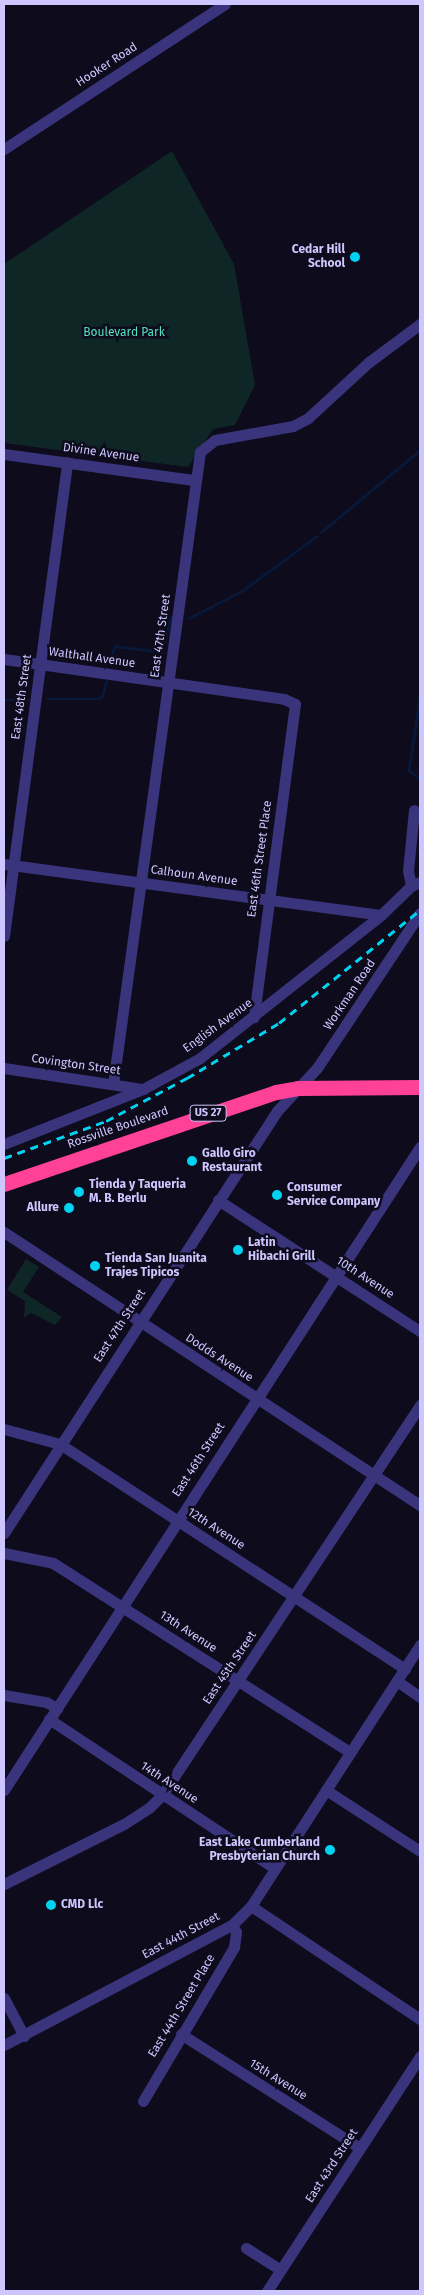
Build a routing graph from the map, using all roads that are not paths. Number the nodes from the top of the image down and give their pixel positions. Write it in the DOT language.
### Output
graph roads {
  1 [pos="225,4"];
  2 [pos="4,148"];
  3 [pos="420,324"];
  4 [pos="4,454"];
  5 [pos="67,462"];
  6 [pos="195,480"];
  7 [pos="4,659"];
  8 [pos="40,664"];
  9 [pos="169,682"];
  10 [pos="295,704"];
  11 [pos="414,810"];
  12 [pos="9,865"];
  13 [pos="142,883"];
  14 [pos="416,884"];
  15 [pos="268,900"];
  16 [pos="420,913"];
  17 [pos="381,915"];
  18 [pos="4,936"];
  19 [pos="254,1017"];
  20 [pos="4,1068"];
  21 [pos="113,1084"];
  22 [pos="420,1087"];
  23 [pos="298,1088"];
  24 [pos="143,1089"];
  25 [pos="4,1144"];
  26 [pos="420,1146"];
  27 [pos="4,1184"];
  28 [pos="218,1200"];
  29 [pos="4,1232"];
  30 [pos="336,1276"];
  31 [pos="139,1322"];
  32 [pos="420,1331"];
  33 [pos="256,1398"];
  34 [pos="420,1405"];
  35 [pos="4,1429"];
  36 [pos="60,1444"];
  37 [pos="375,1474"];
  38 [pos="420,1505"];
  39 [pos="177,1520"];
  40 [pos="4,1533"];
  41 [pos="4,1553"];
  42 [pos="294,1596"];
  43 [pos="122,1605"];
  44 [pos="420,1645"];
  45 [pos="405,1669"];
  46 [pos="238,1682"];
  47 [pos="396,1682"];
  48 [pos="4,1695"];
  49 [pos="420,1697"];
  50 [pos="57,1708"];
  51 [pos="49,1719"];
  52 [pos="350,1752"];
  53 [pos="4,1790"];
  54 [pos="326,1790"];
  55 [pos="162,1795"];
  56 [pos="420,1851"];
  57 [pos="274,1868"];
  58 [pos="4,1884"];
  59 [pos="251,1906"];
  60 [pos="232,1925"];
  61 [pos="4,1998"];
  62 [pos="420,2018"];
  63 [pos="181,2034"];
  64 [pos="24,2036"];
  65 [pos="4,2045"];
  66 [pos="420,2056"];
  67 [pos="143,2100"];
  68 [pos="360,2148"];
  69 [pos="246,2248"];
  70 [pos="281,2270"];
  71 [pos="267,2291"];
  1 -- 2 [label="street, Hooker Road"];
  3 -- 6 [label="street, East 47th Street"];
  4 -- 5 [label="street, Divine Avenue"];
  5 -- 6 [label="street, Divine Avenue"];
  5 -- 8 [label="street, East 48th Street"];
  6 -- 9 [label="street, East 47th Street"];
  7 -- 8 [label="street, Walthall Avenue"];
  8 -- 9 [label="street, Walthall Avenue"];
  8 -- 12 [label="street, East 48th Street"];
  9 -- 10 [label="street, Walthall Avenue"];
  9 -- 13 [label="street, East 47th Street"];
  10 -- 15 [label="street, East 46th Street Place"];
  11 -- 14 [label="street"];
  12 -- 13 [label="street, Calhoun Avenue"];
  12 -- 18 [label="street, East 48th Street"];
  13 -- 15 [label="street, Calhoun Avenue"];
  13 -- 21 [label="street, East 47th Street"];
  14 -- 17 [label="street, English Avenue"];
  15 -- 17 [label="street, Calhoun Avenue"];
  15 -- 19 [label="street, East 46th Street Place"];
  16 -- 23 [label="street, Workman Road"];
  17 -- 19 [label="street, English Avenue"];
  19 -- 24 [label="street, English Avenue"];
  20 -- 21 [label="street, Covington Street"];
  21 -- 24 [label="street, Covington Street"];
  22 -- 23 [label="highway, Rossville Boulevard / US 27"];
  23 -- 27 [label="highway, Rossville Boulevard / US 27"];
  23 -- 28 [label="street, East 47th Street"];
  24 -- 25 [label="street, English Avenue"];
  26 -- 30 [label="street, East 46th Street"];
  28 -- 30 [label="street, 10th Avenue"];
  28 -- 31 [label="street, East 47th Street"];
  29 -- 31 [label="street, Dodds Avenue"];
  30 -- 32 [label="street, 10th Avenue"];
  30 -- 33 [label="street, East 46th Street"];
  31 -- 33 [label="street, Dodds Avenue"];
  31 -- 36 [label="street, East 47th Street"];
  33 -- 37 [label="street, Dodds Avenue"];
  33 -- 39 [label="street, East 46th Street"];
  34 -- 37 [label="street, East 45th Street"];
  35 -- 36 [label="street, 12th Avenue"];
  36 -- 39 [label="street, 12th Avenue"];
  36 -- 40 [label="street, East 47th Street"];
  37 -- 38 [label="street, Dodds Avenue"];
  37 -- 42 [label="street, East 45th Street"];
  39 -- 42 [label="street, 12th Avenue"];
  39 -- 43 [label="street, East 46th Street"];
  41 -- 43 [label="street, 13th Avenue"];
  42 -- 45 [label="street, 12th Avenue"];
  42 -- 46 [label="street, East 45th Street"];
  43 -- 46 [label="street, 13th Avenue"];
  43 -- 50 [label="street, East 46th Street"];
  44 -- 45 [label="street, East 44th Street"];
  45 -- 47 [label="street, East 44th Street"];
  46 -- 52 [label="street, 13th Avenue"];
  46 -- 55 [label="street, East 45th Street"];
  47 -- 49 [label="street"];
  47 -- 52 [label="street, East 44th Street"];
  48 -- 50 [label="street"];
  50 -- 51 [label="street, East 46th Street"];
  51 -- 53 [label="street, East 46th Street"];
  51 -- 55 [label="street, 14th Avenue"];
  52 -- 54 [label="street, East 44th Street"];
  54 -- 56 [label="street"];
  54 -- 57 [label="street, East 44th Street"];
  55 -- 57 [label="street, 14th Avenue"];
  55 -- 58 [label="street, East 45th Street"];
  57 -- 59 [label="street, East 44th Street"];
  59 -- 60 [label="street, East 44th Street"];
  59 -- 62 [label="street"];
  60 -- 63 [label="street, East 44th Street Place"];
  60 -- 64 [label="street, East 44th Street"];
  61 -- 64 [label="street"];
  63 -- 67 [label="street, East 44th Street Place"];
  63 -- 68 [label="street, 15th Avenue"];
  64 -- 65 [label="street, East 44th Street"];
  66 -- 68 [label="street, East 43rd Street"];
  68 -- 70 [label="street, East 43rd Street"];
  69 -- 70 [label="street"];
  70 -- 71 [label="street, East 43rd Street"];
}
